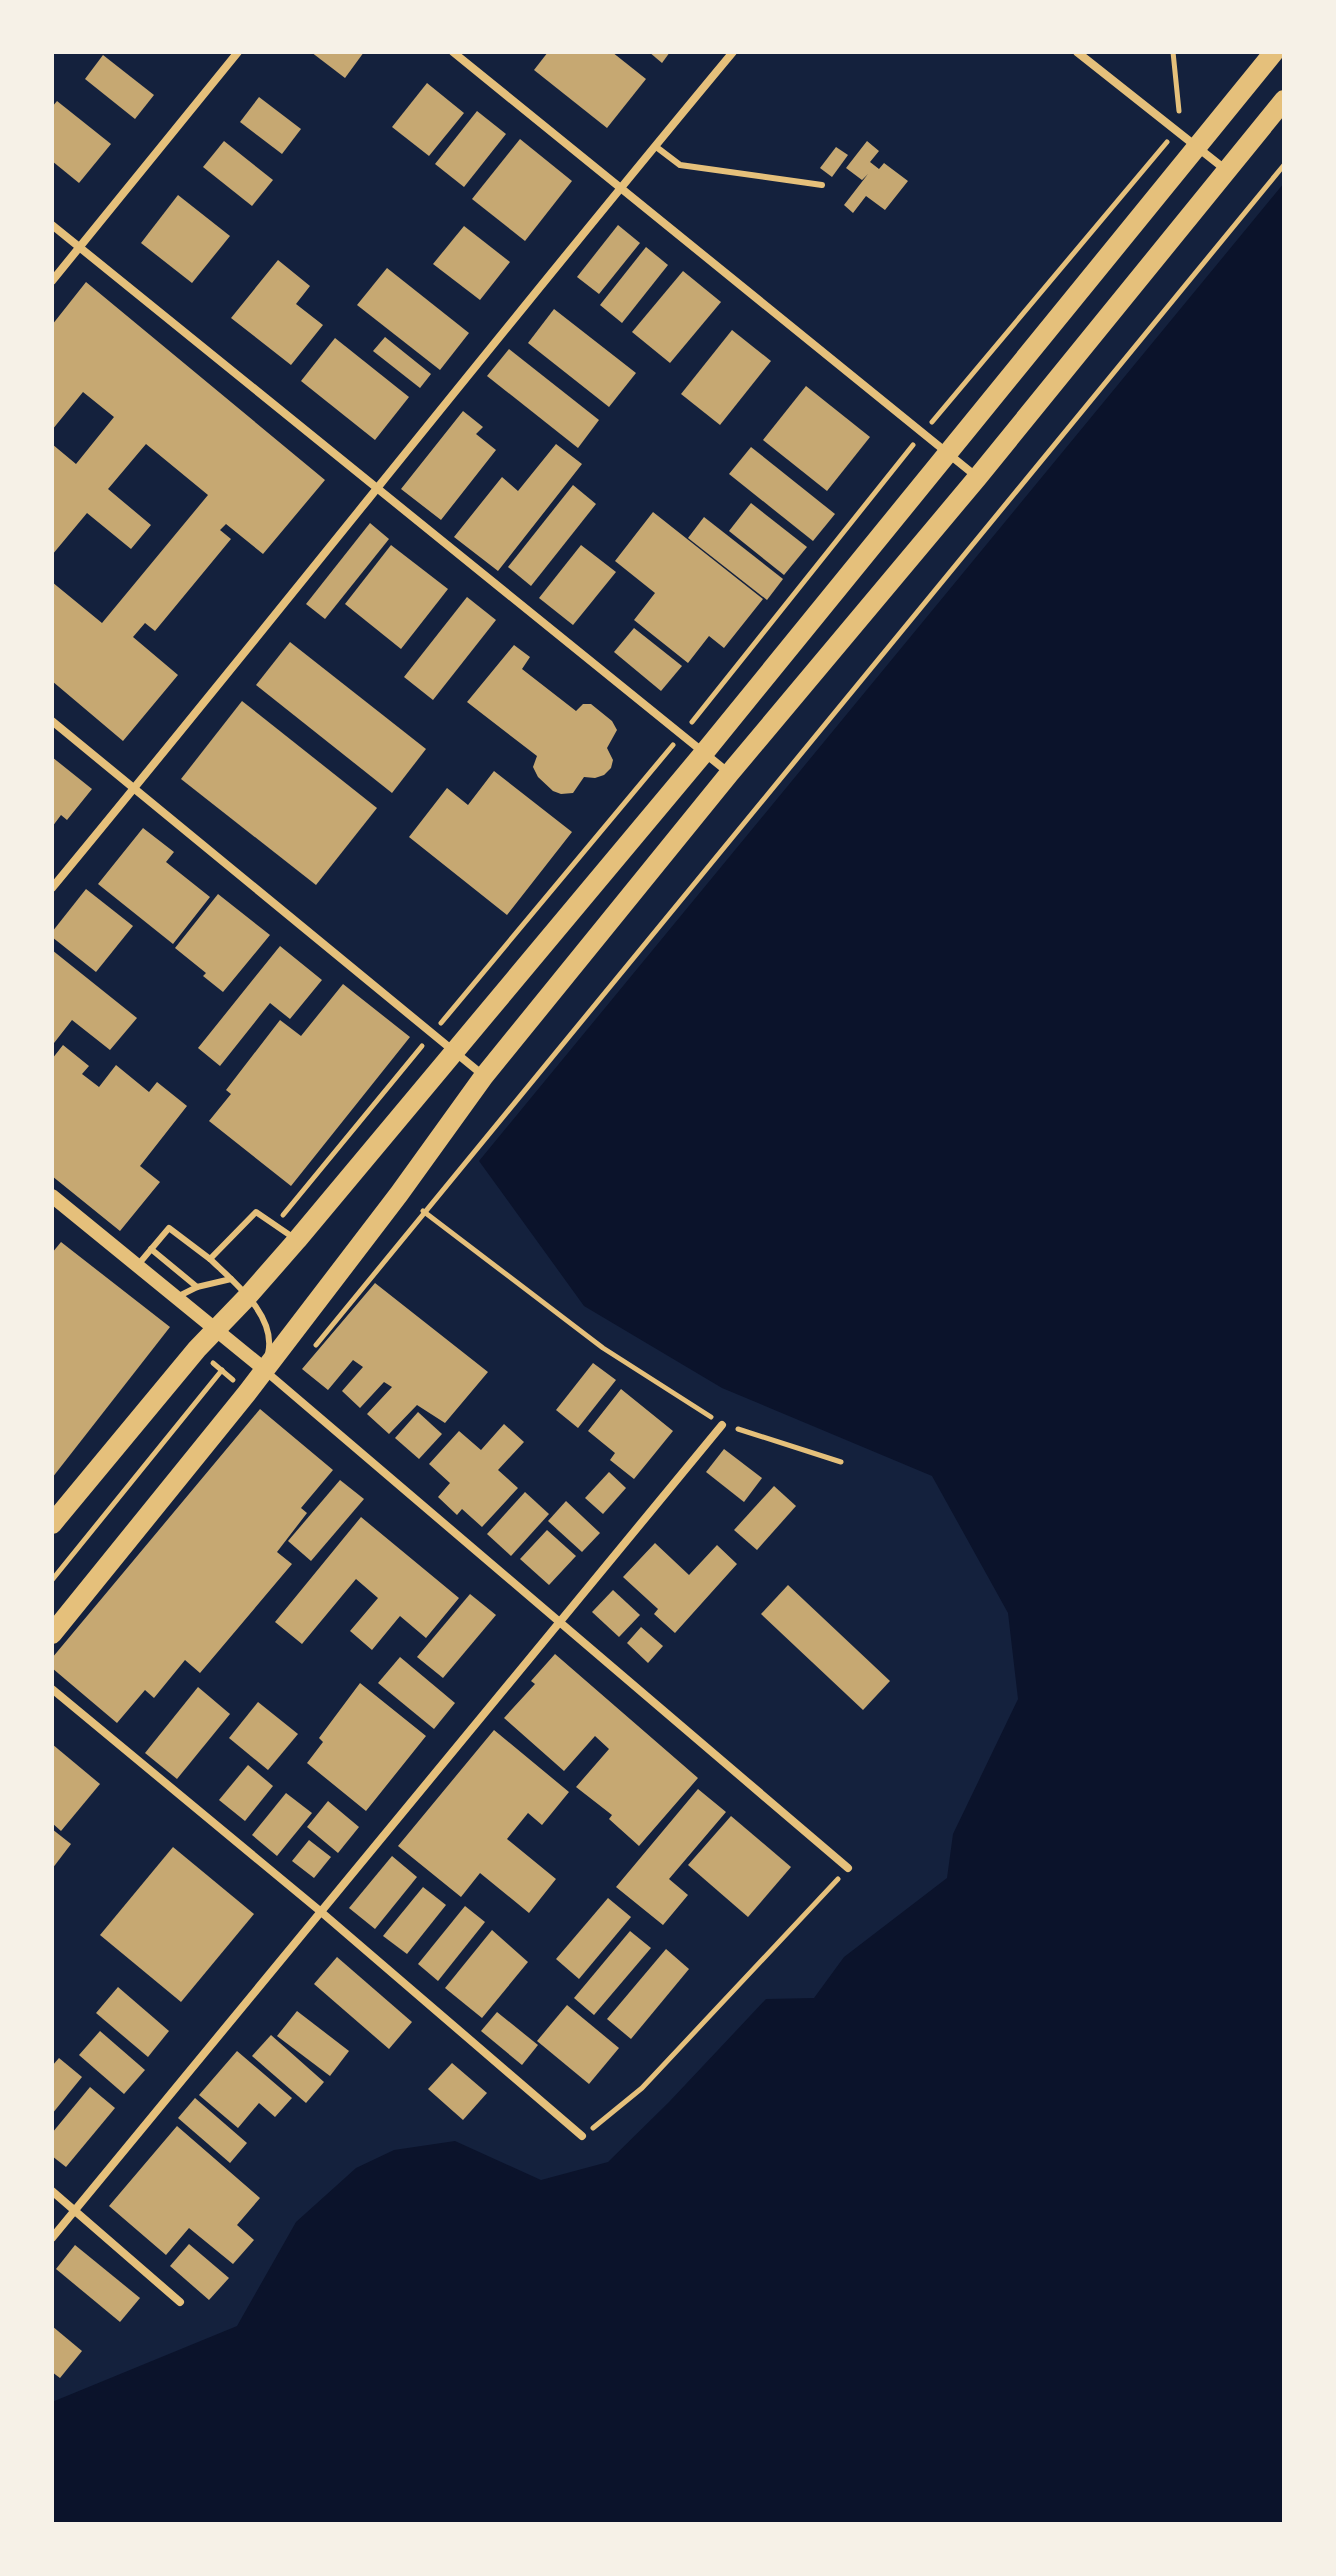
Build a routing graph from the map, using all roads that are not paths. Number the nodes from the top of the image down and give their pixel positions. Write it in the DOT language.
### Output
graph roads {
  1 [pos="238,52"];
  2 [pos="453,52"];
  3 [pos="733,52"];
  4 [pos="1077,52"];
  5 [pos="1274,52"];
  6 [pos="1284,100"];
  7 [pos="655,146"];
  8 [pos="1196,146"];
  9 [pos="1226,170"];
  10 [pos="822,185"];
  11 [pos="620,188"];
  12 [pos="52,225"];
  13 [pos="80,247"];
  14 [pos="52,281"];
  15 [pos="947,453"];
  16 [pos="977,478"];
  17 [pos="378,490"];
  18 [pos="52,721"];
  19 [pos="703,754"];
  20 [pos="729,774"];
  21 [pos="134,788"];
  22 [pos="52,888"];
  23 [pos="453,1051"];
  24 [pos="484,1076"];
  25 [pos="52,1196"];
  26 [pos="297,1240"];
  27 [pos="151,1249"];
  28 [pos="210,1259"];
  29 [pos="136,1266"];
  30 [pos="231,1279"];
  31 [pos="197,1287"];
  32 [pos="248,1296"];
  33 [pos="175,1298"];
  34 [pos="215,1330"];
  35 [pos="264,1369"];
  36 [pos="722,1425"];
  37 [pos="52,1524"];
  38 [pos="561,1623"];
  39 [pos="52,1634"];
  40 [pos="52,1689"];
  41 [pos="848,1868"];
  42 [pos="320,1911"];
  43 [pos="582,2136"];
  44 [pos="52,2191"];
  45 [pos="75,2210"];
  46 [pos="52,2238"];
  47 [pos="180,2302"];
  1 -- 13 [label="street"];
  2 -- 11 [label="street"];
  3 -- 7 [label="street"];
  4 -- 8 [label="street"];
  5 -- 8 [label="main road"];
  6 -- 9 [label="main road"];
  7 -- 10 [label="lane"];
  7 -- 11 [label="street"];
  8 -- 9 [label="street"];
  8 -- 15 [label="main road"];
  9 -- 16 [label="main road"];
  11 -- 15 [label="street"];
  11 -- 17 [label="street"];
  12 -- 13 [label="street"];
  13 -- 14 [label="street"];
  13 -- 17 [label="street"];
  15 -- 16 [label="street"];
  15 -- 19 [label="main road"];
  16 -- 20 [label="main road"];
  17 -- 19 [label="street"];
  17 -- 21 [label="street"];
  18 -- 21 [label="street"];
  19 -- 20 [label="street"];
  19 -- 23 [label="main road"];
  20 -- 24 [label="main road"];
  21 -- 22 [label="street"];
  21 -- 23 [label="street"];
  23 -- 24 [label="street"];
  23 -- 26 [label="main road"];
  24 -- 35 [label="main road"];
  25 -- 29 [label="street"];
  26 -- 28 [label="lane"];
  26 -- 32 [label="main road"];
  27 -- 28 [label="lane"];
  27 -- 29 [label="lane"];
  27 -- 31 [label="lane"];
  28 -- 30 [label="lane"];
  29 -- 33 [label="street"];
  30 -- 31 [label="lane"];
  30 -- 32 [label="lane"];
  31 -- 33 [label="lane"];
  32 -- 34 [label="main road"];
  32 -- 35 [label="lane"];
  33 -- 34 [label="street"];
  34 -- 35 [label="street"];
  34 -- 37 [label="main road"];
  35 -- 38 [label="street"];
  35 -- 39 [label="main road"];
  36 -- 38 [label="street"];
  38 -- 41 [label="street"];
  38 -- 42 [label="street"];
  40 -- 42 [label="street"];
  42 -- 43 [label="street"];
  42 -- 45 [label="street"];
  44 -- 45 [label="street"];
  45 -- 46 [label="street"];
  45 -- 47 [label="street"];
}
